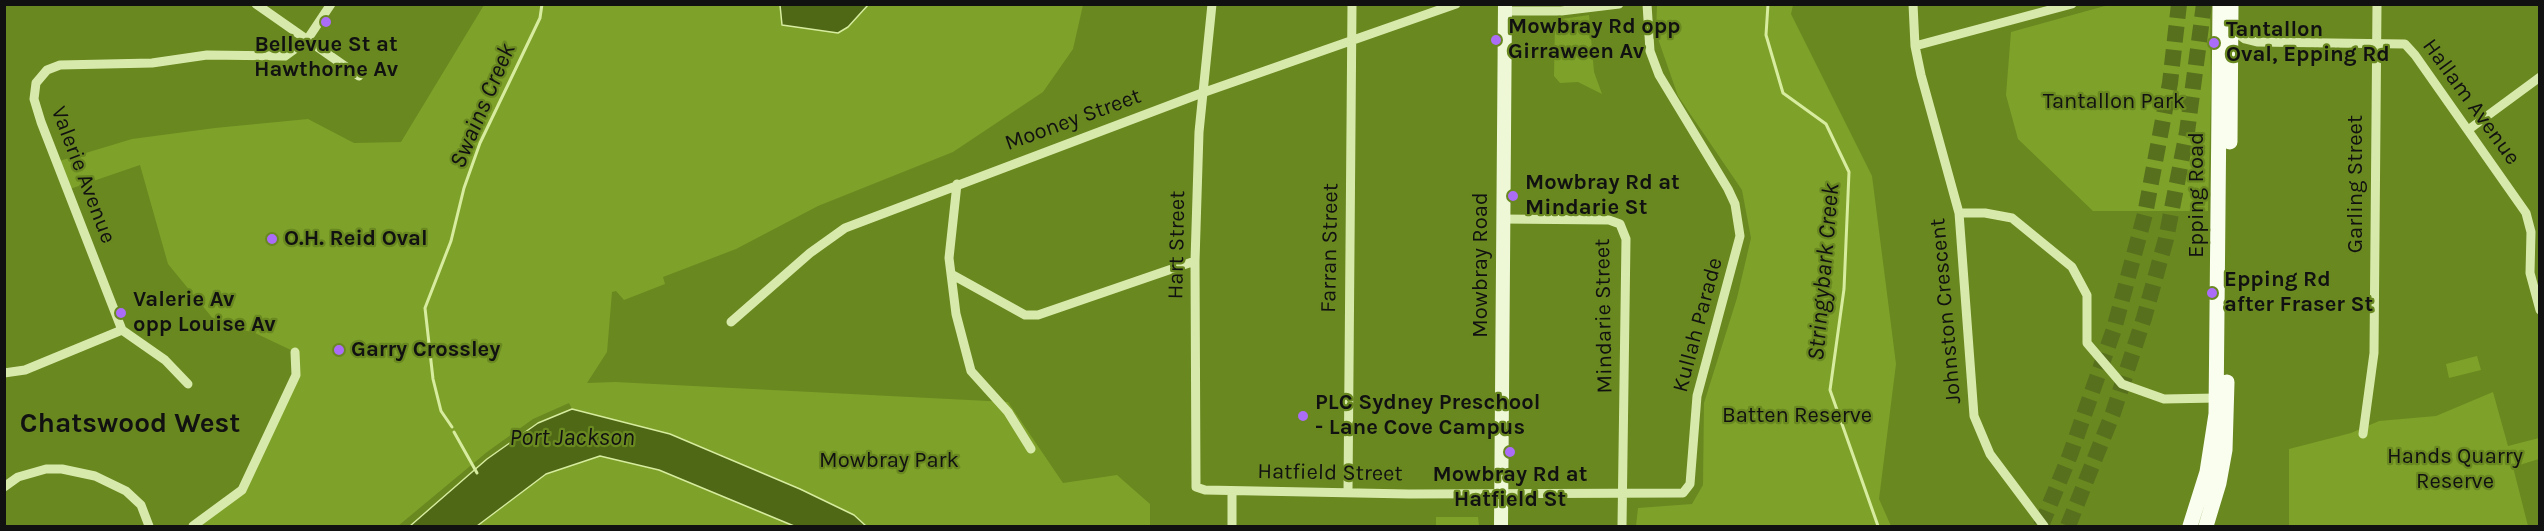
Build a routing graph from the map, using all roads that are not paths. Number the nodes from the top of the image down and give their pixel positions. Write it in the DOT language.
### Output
graph roads {
  1 [pos="256,4"];
  2 [pos="331,4"];
  3 [pos="1212,4"];
  4 [pos="1352,4"];
  5 [pos="1456,4"];
  6 [pos="1619,4"];
  7 [pos="1647,4"];
  8 [pos="1913,4"];
  9 [pos="2072,4"];
  10 [pos="2220,4"];
  11 [pos="2232,4"];
  12 [pos="2377,4"];
  13 [pos="1505,8"];
  14 [pos="2231,30"];
  15 [pos="307,40"];
  16 [pos="1352,40"];
  17 [pos="2377,44"];
  18 [pos="1915,46"];
  19 [pos="359,76"];
  20 [pos="2540,77"];
  21 [pos="1202,93"];
  22 [pos="2468,130"];
  23 [pos="957,184"];
  24 [pos="1959,213"];
  25 [pos="1502,219"];
  26 [pos="1195,261"];
  27 [pos="951,274"];
  28 [pos="2539,304"];
  29 [pos="731,322"];
  30 [pos="122,330"];
  31 [pos="295,352"];
  32 [pos="4,373"];
  33 [pos="188,384"];
  34 [pos="2217,398"];
  35 [pos="2363,434"];
  36 [pos="1031,450"];
  37 [pos="4,487"];
  38 [pos="1196,487"];
  39 [pos="1232,491"];
  40 [pos="1348,492"];
  41 [pos="1501,494"];
  42 [pos="1623,494"];
  43 [pos="149,526"];
  44 [pos="193,526"];
  45 [pos="1232,526"];
  46 [pos="1500,526"];
  47 [pos="1622,526"];
  48 [pos="2044,526"];
  49 [pos="2190,526"];
  50 [pos="2206,526"];
  1 -- 15 [label="street"];
  2 -- 15 [label="street"];
  3 -- 21 [label="street, Hart Street"];
  4 -- 16 [label="street, Farran Street"];
  5 -- 16 [label="street, Mooney Street"];
  6 -- 13 [label="street"];
  7 -- 42 [label="street, Kullah Parade"];
  8 -- 18 [label="street, Johnston Crescent"];
  9 -- 18 [label="street"];
  10 -- 34 [label="main road, Epping Road"];
  11 -- 14 [label="main road, Epping Road"];
  12 -- 17 [label="street, Garling Street"];
  13 -- 25 [label="main road, Mowbray Road"];
  14 -- 17 [label="street"];
  14 -- 50 [label="main road, Epping Road"];
  15 -- 19 [label="street"];
  15 -- 30 [label="street, Valerie Avenue"];
  16 -- 21 [label="street, Mooney Street"];
  16 -- 40 [label="street, Farran Street"];
  17 -- 22 [label="street, Hallam Avenue"];
  17 -- 35 [label="street, Garling Street"];
  18 -- 24 [label="street, Johnston Crescent"];
  20 -- 22 [label="street"];
  21 -- 23 [label="street, Mooney Street"];
  21 -- 26 [label="street, Hart Street"];
  22 -- 28 [label="street, Hallam Avenue"];
  23 -- 27 [label="street"];
  23 -- 29 [label="street, Mooney Street"];
  24 -- 34 [label="street"];
  24 -- 48 [label="street, Johnston Crescent"];
  25 -- 41 [label="main road, Mowbray Road"];
  25 -- 42 [label="street, Mindarie Street"];
  26 -- 27 [label="street"];
  26 -- 38 [label="street, Hart Street"];
  27 -- 36 [label="street"];
  30 -- 32 [label="street"];
  30 -- 33 [label="street"];
  31 -- 44 [label="street"];
  34 -- 49 [label="main road, Epping Road"];
  37 -- 43 [label="street"];
  38 -- 39 [label="street, Hatfield Street"];
  39 -- 40 [label="street, Hatfield Street"];
  39 -- 45 [label="street"];
  40 -- 41 [label="street, Hatfield Street"];
  41 -- 42 [label="street, Kullah Parade"];
  41 -- 46 [label="main road, Mowbray Road"];
  42 -- 47 [label="street, Mindarie Street"];
}
